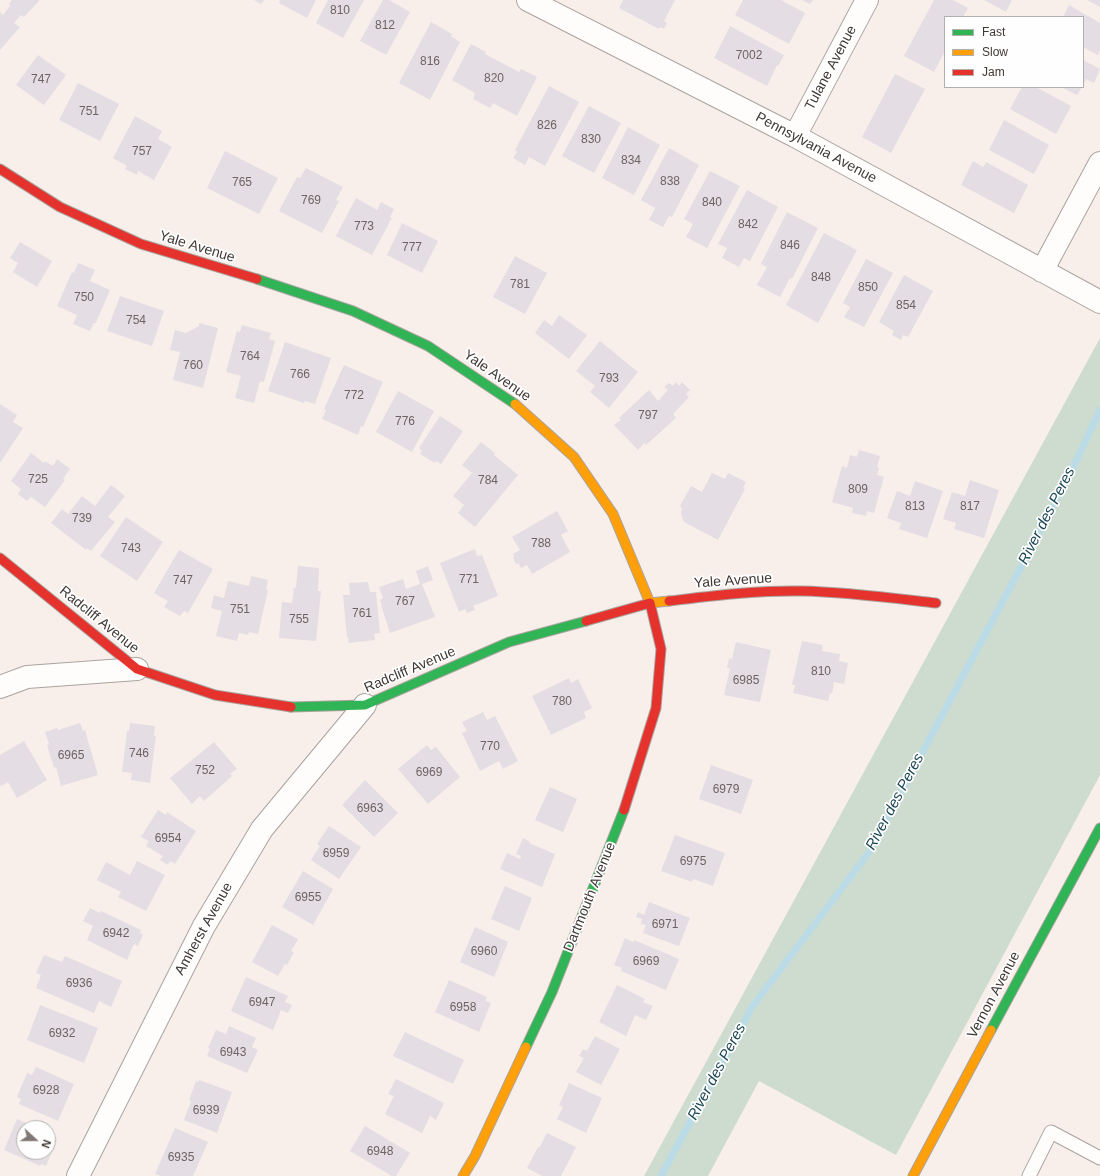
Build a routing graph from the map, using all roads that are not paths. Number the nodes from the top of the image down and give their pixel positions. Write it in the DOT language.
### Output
graph roads {
  1 [pos="528,0"];
  2 [pos="867,0"];
  3 [pos="554,6"];
  4 [pos="795,136"];
  5 [pos="1100,163"];
  6 [pos="0,169"];
  7 [pos="1042,271"];
  8 [pos="1100,302"];
  9 [pos="0,558"];
  10 [pos="650,603"];
  11 [pos="936,603"];
  12 [pos="137,669"];
  13 [pos="0,687"];
  14 [pos="365,705"];
  15 [pos="1100,828"];
  16 [pos="1100,1158"];
  17 [pos="78,1176"];
  18 [pos="463,1176"];
  19 [pos="913,1176"];
  20 [pos="1029,1176"];
  1 -- 3 [label="street, Pennsylvania Avenue"];
  2 -- 4 [label="street, Tulane Avenue"];
  3 -- 4 [label="street, Pennsylvania Avenue"];
  4 -- 7 [label="street, Pennsylvania Avenue"];
  5 -- 7 [label="street"];
  6 -- 10 [label="street, Yale Avenue"];
  7 -- 8 [label="street, Pennsylvania Avenue"];
  9 -- 12 [label="street, Radcliff Avenue"];
  10 -- 11 [label="street, Yale Avenue"];
  10 -- 14 [label="street, Radcliff Avenue"];
  10 -- 18 [label="street, Dartmouth Avenue"];
  12 -- 13 [label="street"];
  12 -- 14 [label="street, Radcliff Avenue"];
  14 -- 17 [label="street, Amherst Avenue"];
  15 -- 19 [label="street, Vernon Avenue"];
  16 -- 20 [label="lane"];
}
